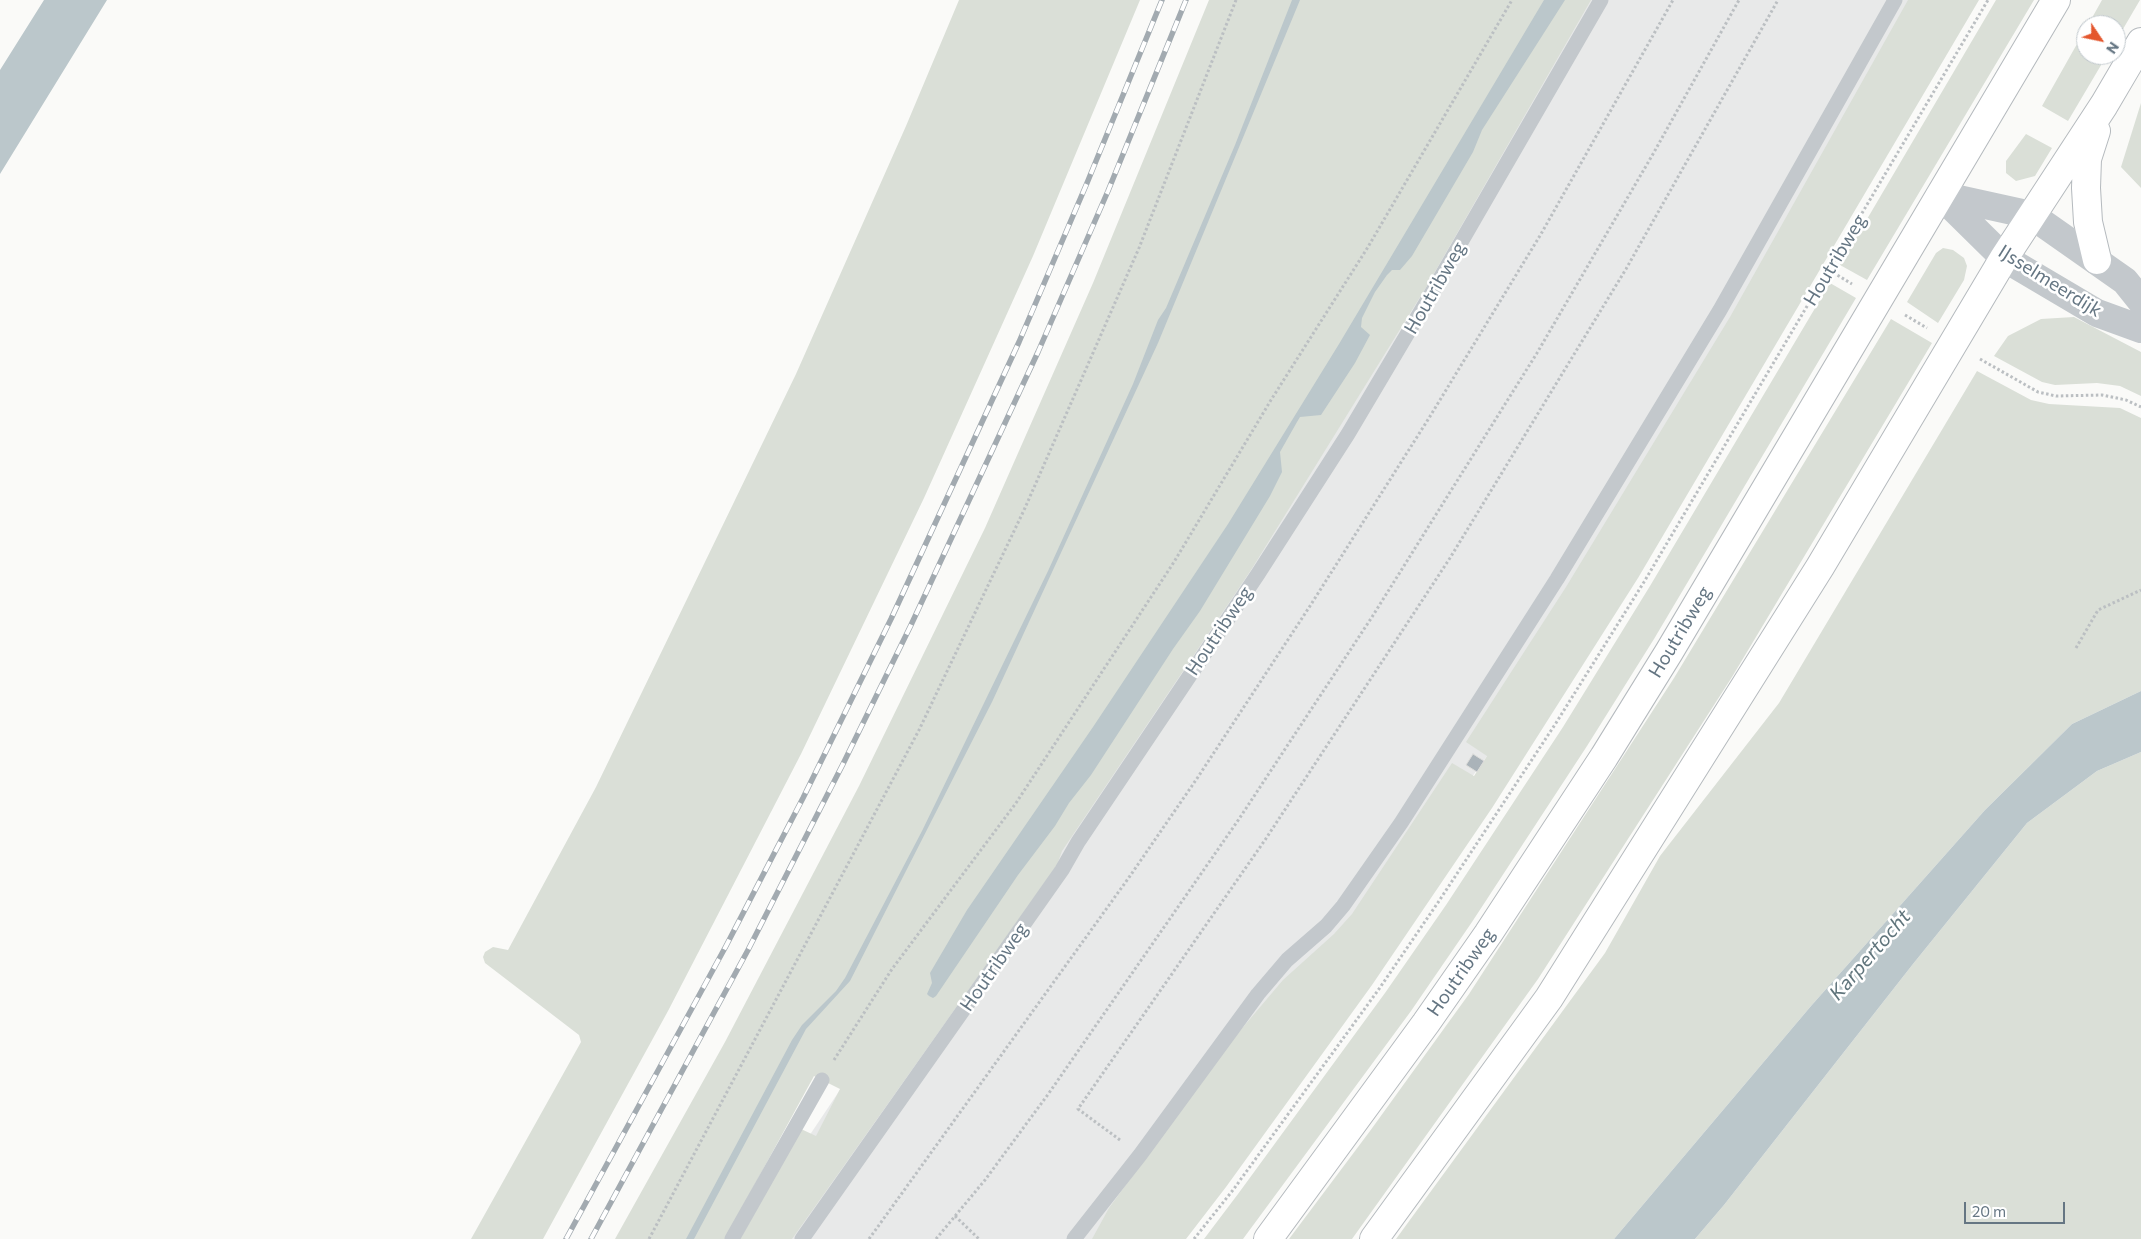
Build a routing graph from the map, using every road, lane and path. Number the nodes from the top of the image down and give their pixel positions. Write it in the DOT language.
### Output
graph roads {
  1 [pos="1236,0"];
  2 [pos="1512,0"];
  3 [pos="1601,0"];
  4 [pos="1673,0"];
  5 [pos="1739,0"];
  6 [pos="1778,0"];
  7 [pos="1895,0"];
  8 [pos="1988,0"];
  9 [pos="2056,0"];
  10 [pos="2141,42"];
  11 [pos="2104,106"];
  12 [pos="1940,196"];
  13 [pos="2031,215"];
  14 [pos="2004,258"];
  15 [pos="2097,260"];
  16 [pos="2141,302"];
  17 [pos="2141,329"];
  18 [pos="2141,590"];
  19 [pos="2076,648"];
  20 [pos="822,1080"];
  21 [pos="1140,1155"];
  22 [pos="954,1216"];
  23 [pos="649,1239"];
  24 [pos="732,1239"];
  25 [pos="802,1239"];
  26 [pos="868,1239"];
  27 [pos="936,1239"];
  28 [pos="978,1239"];
  29 [pos="1074,1239"];
  30 [pos="1194,1239"];
  31 [pos="1268,1239"];
  32 [pos="1374,1239"];
  1 -- 23 [label="path"];
  2 -- 20 [label="path"];
  3 -- 25 [label="lane, Houtribweg"];
  4 -- 26 [label="path"];
  5 -- 22 [label="path"];
  6 -- 21 [label="path"];
  7 -- 21 [label="lane"];
  8 -- 30 [label="path, Houtribweg"];
  9 -- 12 [label="main road, Houtribweg"];
  10 -- 11 [label="main road"];
  11 -- 13 [label="main road"];
  11 -- 15 [label="main road"];
  12 -- 13 [label="street, IJsselmeerdijk"];
  12 -- 14 [label="street, IJsselmeerdijk"];
  12 -- 31 [label="main road, Houtribweg"];
  13 -- 14 [label="main road"];
  13 -- 15 [label="street, IJsselmeerdijk"];
  14 -- 17 [label="street, IJsselmeerdijk"];
  14 -- 32 [label="main road"];
  15 -- 16 [label="street, IJsselmeerdijk"];
  18 -- 19 [label="path"];
  20 -- 24 [label="lane"];
  21 -- 29 [label="lane"];
  22 -- 27 [label="path"];
  22 -- 28 [label="path"];
}
